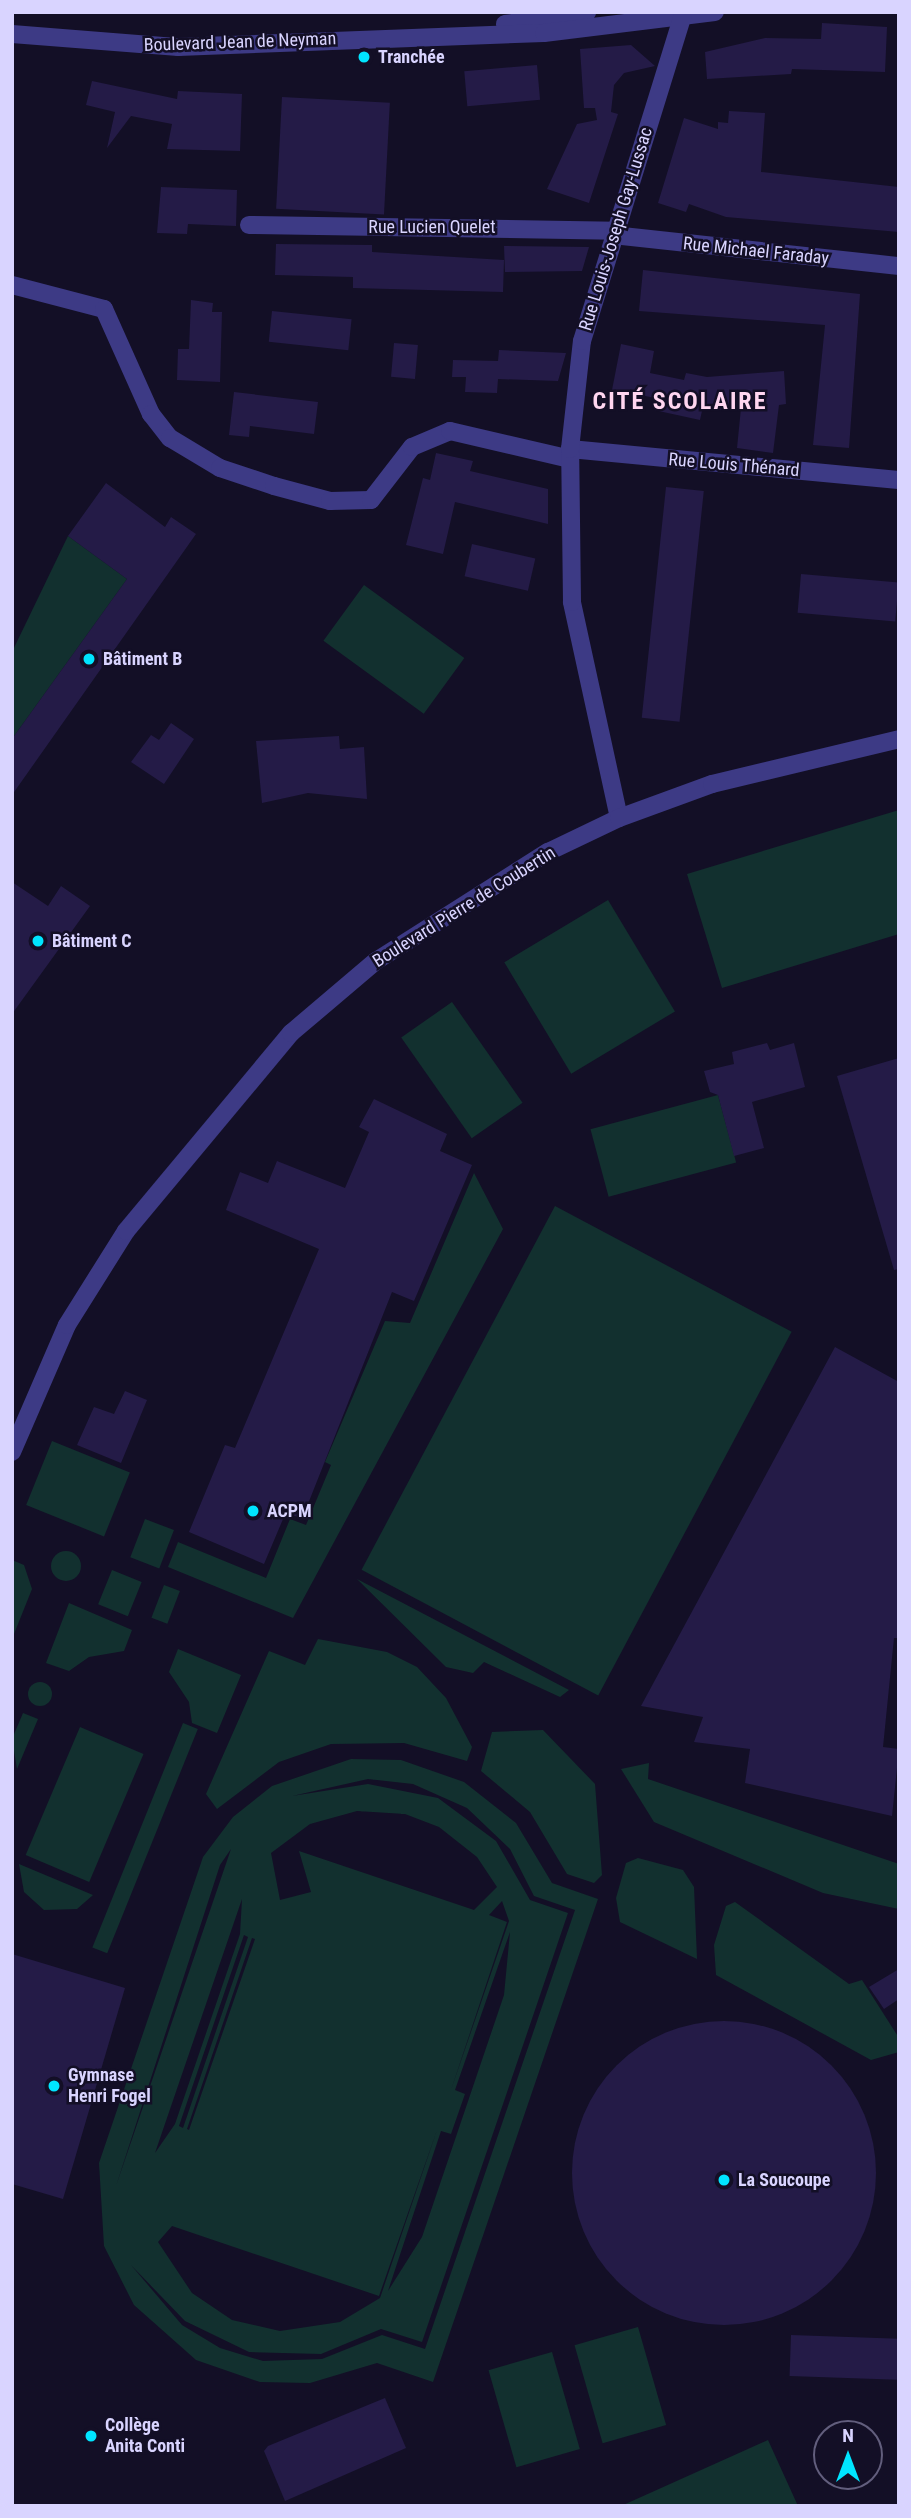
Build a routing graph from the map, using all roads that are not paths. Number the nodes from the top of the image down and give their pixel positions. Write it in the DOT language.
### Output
graph roads {
  1 [pos="587,12"];
  2 [pos="715,12"];
  3 [pos="682,17"];
  4 [pos="467,32"];
  5 [pos="12,34"];
  6 [pos="249,225"];
  7 [pos="614,233"];
  8 [pos="899,266"];
  9 [pos="12,285"];
  10 [pos="570,454"];
  11 [pos="899,480"];
  12 [pos="899,739"];
  13 [pos="619,818"];
  14 [pos="12,1452"];
  1 -- 4 [label="street, Boulevard Jean de Neyman"];
  2 -- 3 [label="street, Boulevard Jean de Neyman"];
  3 -- 4 [label="street, Boulevard Jean de Neyman"];
  3 -- 7 [label="street, Rue Louis-Joseph Gay-Lussac"];
  4 -- 5 [label="street, Boulevard Jean de Neyman"];
  6 -- 7 [label="street, Rue Lucien Quelet"];
  7 -- 8 [label="street, Rue Michael Faraday"];
  7 -- 10 [label="street, Rue Louis-Joseph Gay-Lussac"];
  9 -- 10 [label="street, Rue Louis Thénard"];
  10 -- 11 [label="street, Rue Louis Thénard"];
  10 -- 13 [label="street, Rue Louis-Joseph Gay-Lussac"];
  12 -- 13 [label="street, Boulevard Pierre de Coubertin"];
  13 -- 14 [label="street, Boulevard Pierre de Coubertin"];
}
